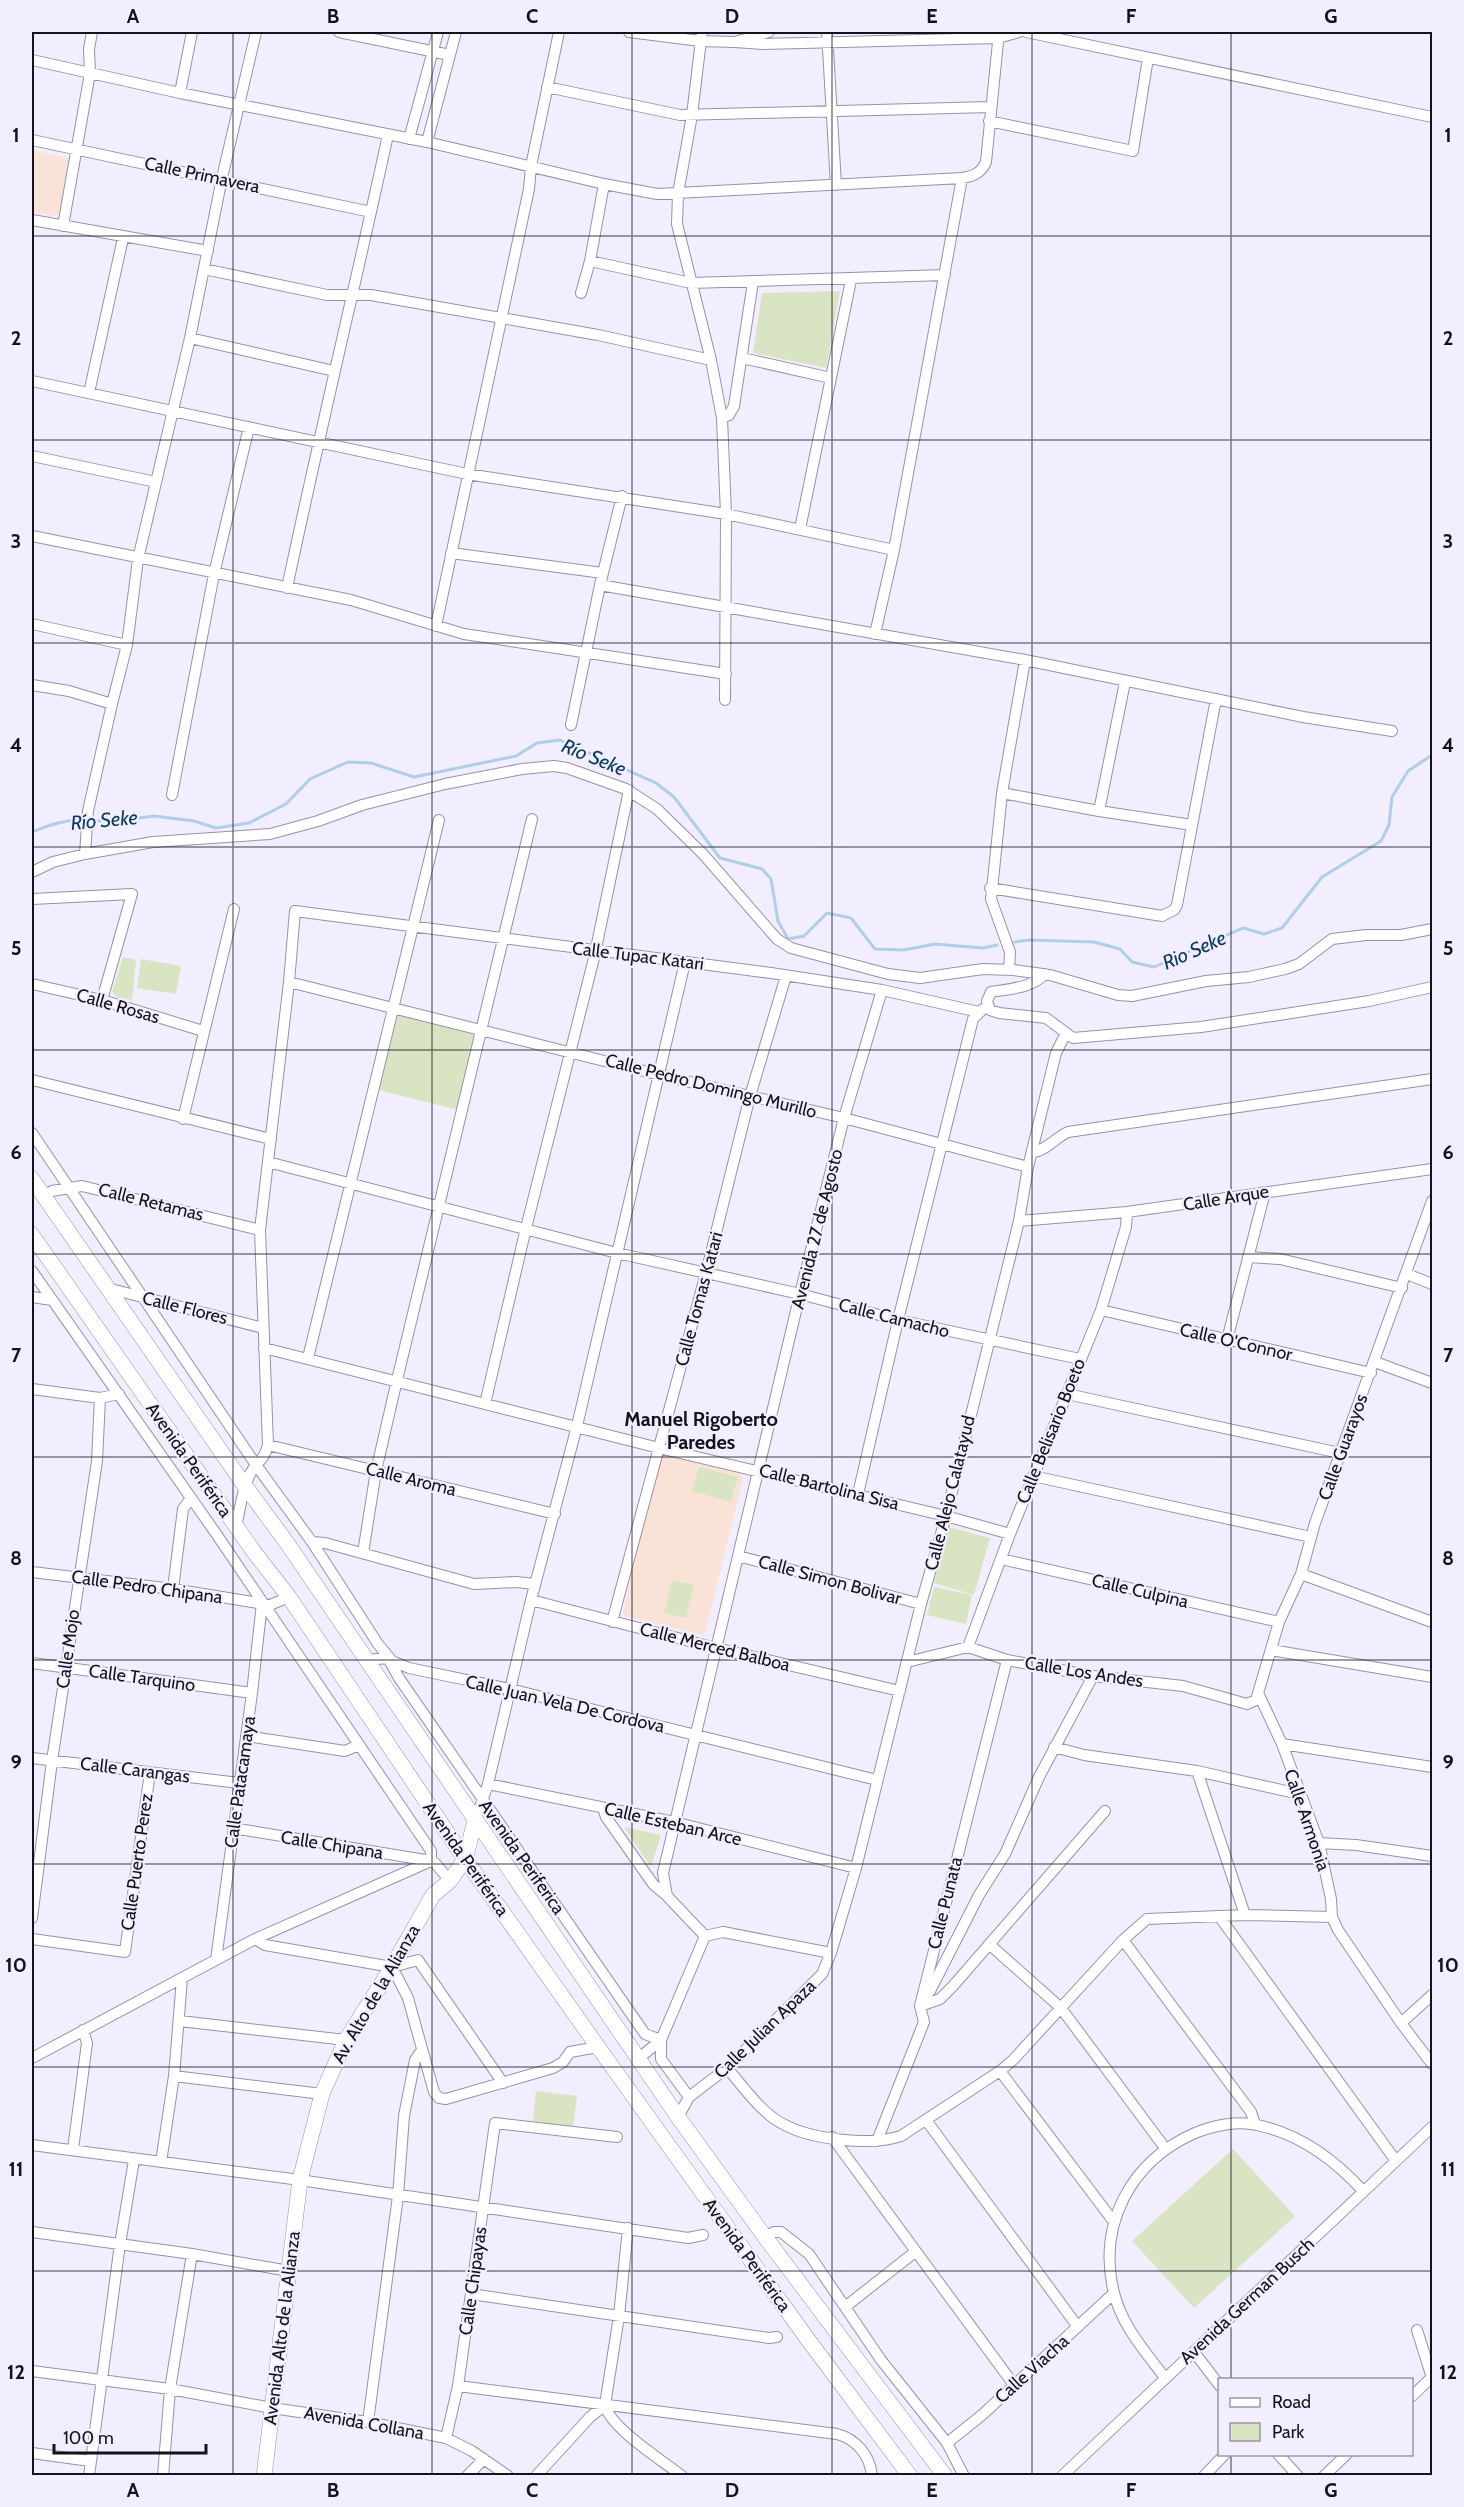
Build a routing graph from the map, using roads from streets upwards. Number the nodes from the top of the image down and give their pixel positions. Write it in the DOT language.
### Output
graph roads {
  1 [pos="92,32"];
  2 [pos="192,32"];
  3 [pos="256,32"];
  4 [pos="339,32"];
  5 [pos="438,32"];
  6 [pos="456,32"];
  7 [pos="559,32"];
  8 [pos="629,32"];
  9 [pos="769,32"];
  10 [pos="1019,32"];
  11 [pos="1026,32"];
  12 [pos="353,33"];
  13 [pos="999,35"];
  14 [pos="701,36"];
  15 [pos="828,37"];
  16 [pos="735,42"];
  17 [pos="434,52"];
  18 [pos="450,55"];
  19 [pos="1148,58"];
  20 [pos="32,60"];
  21 [pos="90,73"];
  22 [pos="547,87"];
  23 [pos="180,93"];
  24 [pos="238,105"];
  25 [pos="990,107"];
  26 [pos="831,112"];
  27 [pos="692,115"];
  28 [pos="1432,117"];
  29 [pos="989,121"];
  30 [pos="388,135"];
  31 [pos="409,139"];
  32 [pos="32,140"];
  33 [pos="427,142"];
  34 [pos="77,148"];
  35 [pos="531,166"];
  36 [pos="222,178"];
  37 [pos="962,178"];
  38 [pos="604,184"];
  39 [pos="836,185"];
  40 [pos="678,194"];
  41 [pos="371,212"];
  42 [pos="32,220"];
  43 [pos="63,226"];
  44 [pos="123,238"];
  45 [pos="208,251"];
  46 [pos="590,261"];
  47 [pos="204,269"];
  48 [pos="945,275"];
  49 [pos="851,280"];
  50 [pos="753,282"];
  51 [pos="691,283"];
  52 [pos="581,294"];
  53 [pos="353,295"];
  54 [pos="500,318"];
  55 [pos="190,338"];
  56 [pos="742,358"];
  57 [pos="711,360"];
  58 [pos="334,371"];
  59 [pos="831,378"];
  60 [pos="32,381"];
  61 [pos="89,393"];
  62 [pos="173,411"];
  63 [pos="722,418"];
  64 [pos="249,427"];
  65 [pos="317,442"];
  66 [pos="32,456"];
  67 [pos="467,474"];
  68 [pos="156,482"];
  69 [pos="622,496"];
  70 [pos="726,514"];
  71 [pos="800,529"];
  72 [pos="32,536"];
  73 [pos="894,550"];
  74 [pos="451,553"];
  75 [pos="138,559"];
  76 [pos="603,573"];
  77 [pos="214,574"];
  78 [pos="600,585"];
  79 [pos="287,588"];
  80 [pos="726,607"];
  81 [pos="32,624"];
  82 [pos="436,626"];
  83 [pos="874,634"];
  84 [pos="127,645"];
  85 [pos="586,651"];
  86 [pos="1025,660"];
  87 [pos="726,674"];
  88 [pos="1125,682"];
  89 [pos="32,685"];
  90 [pos="1216,699"];
  91 [pos="725,700"];
  92 [pos="112,704"];
  93 [pos="571,725"];
  94 [pos="1392,731"];
  95 [pos="629,790"];
  96 [pos="1002,793"];
  97 [pos="172,795"];
  98 [pos="1099,811"];
  99 [pos="532,819"];
  100 [pos="439,820"];
  101 [pos="1192,825"];
  102 [pos="85,854"];
  103 [pos="32,872"];
  104 [pos="990,888"];
  105 [pos="32,899"];
  106 [pos="234,909"];
  107 [pos="414,927"];
  108 [pos="1432,929"];
  109 [pos="503,938"];
  110 [pos="596,950"];
  111 [pos="685,962"];
  112 [pos="1009,970"];
  113 [pos="1045,974"];
  114 [pos="786,976"];
  115 [pos="289,982"];
  116 [pos="32,984"];
  117 [pos="1432,987"];
  118 [pos="882,990"];
  119 [pos="102,1000"];
  120 [pos="988,1004"];
  121 [pos="394,1006"];
  122 [pos="980,1012"];
  123 [pos="481,1030"];
  124 [pos="203,1031"];
  125 [pos="1066,1033"];
  126 [pos="571,1051"];
  127 [pos="660,1075"];
  128 [pos="1432,1079"];
  129 [pos="32,1080"];
  130 [pos="750,1096"];
  131 [pos="844,1118"];
  132 [pos="183,1119"];
  133 [pos="32,1133"];
  134 [pos="271,1139"];
  135 [pos="941,1144"];
  136 [pos="1032,1152"];
  137 [pos="268,1162"];
  138 [pos="1028,1167"];
  139 [pos="1432,1169"];
  140 [pos="32,1179"];
  141 [pos="350,1183"];
  142 [pos="70,1187"];
  143 [pos="1264,1192"];
  144 [pos="37,1194"];
  145 [pos="1432,1201"];
  146 [pos="439,1205"];
  147 [pos="1127,1212"];
  148 [pos="1019,1221"];
  149 [pos="526,1228"];
  150 [pos="260,1230"];
  151 [pos="32,1235"];
  152 [pos="616,1253"];
  153 [pos="1248,1257"];
  154 [pos="32,1271"];
  155 [pos="706,1273"];
  156 [pos="1407,1274"];
  157 [pos="1432,1284"];
  158 [pos="107,1288"];
  159 [pos="1402,1288"];
  160 [pos="800,1294"];
  161 [pos="32,1297"];
  162 [pos="143,1297"];
  163 [pos="52,1300"];
  164 [pos="1101,1310"];
  165 [pos="898,1320"];
  166 [pos="263,1328"];
  167 [pos="1227,1340"];
  168 [pos="988,1341"];
  169 [pos="264,1348"];
  170 [pos="308,1358"];
  171 [pos="1080,1359"];
  172 [pos="1373,1368"];
  173 [pos="397,1380"];
  174 [pos="1432,1383"];
  175 [pos="32,1389"];
  176 [pos="119,1394"];
  177 [pos="1067,1394"];
  178 [pos="100,1398"];
  179 [pos="485,1404"];
  180 [pos="577,1426"];
  181 [pos="268,1445"];
  182 [pos="659,1448"];
  183 [pos="1340,1453"];
  184 [pos="256,1465"];
  185 [pos="760,1470"];
  186 [pos="376,1471"];
  187 [pos="1033,1476"];
  188 [pos="245,1486"];
  189 [pos="858,1494"];
  190 [pos="191,1498"];
  191 [pos="555,1514"];
  192 [pos="946,1516"];
  193 [pos="236,1527"];
  194 [pos="1010,1534"];
  195 [pos="1311,1537"];
  196 [pos="312,1542"];
  197 [pos="363,1553"];
  198 [pos="738,1556"];
  199 [pos="1001,1559"];
  200 [pos="32,1572"];
  201 [pos="1301,1574"];
  202 [pos="78,1578"];
  203 [pos="535,1584"];
  204 [pos="173,1590"];
  205 [pos="289,1597"];
  206 [pos="531,1600"];
  207 [pos="262,1603"];
  208 [pos="921,1604"];
  209 [pos="612,1622"];
  210 [pos="1279,1622"];
  211 [pos="1432,1622"];
  212 [pos="968,1647"];
  213 [pos="716,1648"];
  214 [pos="1272,1650"];
  215 [pos="388,1658"];
  216 [pos="366,1660"];
  217 [pos="1007,1660"];
  218 [pos="907,1662"];
  219 [pos="32,1663"];
  220 [pos="65,1668"];
  221 [pos="1093,1677"];
  222 [pos="1432,1677"];
  223 [pos="510,1689"];
  224 [pos="900,1691"];
  225 [pos="252,1693"];
  226 [pos="1259,1695"];
  227 [pos="696,1735"];
  228 [pos="246,1736"];
  229 [pos="1282,1744"];
  230 [pos="359,1745"];
  231 [pos="1054,1747"];
  232 [pos="32,1758"];
  233 [pos="52,1761"];
  234 [pos="1432,1767"];
  235 [pos="1197,1771"];
  236 [pos="150,1772"];
  237 [pos="877,1780"];
  238 [pos="239,1783"];
  239 [pos="488,1784"];
  240 [pos="1299,1794"];
  241 [pos="483,1799"];
  242 [pos="603,1808"];
  243 [pos="1105,1811"];
  244 [pos="475,1821"];
  245 [pos="674,1822"];
  246 [pos="233,1828"];
  247 [pos="1319,1843"];
  248 [pos="1432,1856"];
  249 [pos="465,1859"];
  250 [pos="431,1861"];
  251 [pos="856,1868"];
  252 [pos="450,1881"];
  253 [pos="667,1896"];
  254 [pos="1245,1915"];
  255 [pos="1219,1916"];
  256 [pos="1332,1917"];
  257 [pos="32,1918"];
  258 [pos="705,1936"];
  259 [pos="32,1939"];
  260 [pos="255,1939"];
  261 [pos="1123,1940"];
  262 [pos="989,1944"];
  263 [pos="831,1953"];
  264 [pos="216,1960"];
  265 [pos="392,1968"];
  266 [pos="182,1979"];
  267 [pos="1432,1995"];
  268 [pos="921,2002"];
  269 [pos="1061,2008"];
  270 [pos="180,2021"];
  271 [pos="1401,2023"];
  272 [pos="83,2030"];
  273 [pos="346,2040"];
  274 [pos="661,2040"];
  275 [pos="598,2047"];
  276 [pos="422,2050"];
  277 [pos="32,2058"];
  278 [pos="638,2059"];
  279 [pos="1432,2064"];
  280 [pos="727,2068"];
  281 [pos="1000,2071"];
  282 [pos="174,2076"];
  283 [pos="503,2083"];
  284 [pos="322,2094"];
  285 [pos="689,2097"];
  286 [pos="678,2117"];
  287 [pos="926,2120"];
  288 [pos="1256,2124"];
  289 [pos="1432,2127"];
  290 [pos="617,2137"];
  291 [pos="832,2137"];
  292 [pos="877,2141"];
  293 [pos="32,2145"];
  294 [pos="1165,2148"];
  295 [pos="73,2149"];
  296 [pos="134,2160"];
  297 [pos="1396,2161"];
  298 [pos="161,2162"];
  299 [pos="300,2180"];
  300 [pos="1363,2191"];
  301 [pos="398,2196"];
  302 [pos="484,2208"];
  303 [pos="1114,2222"];
  304 [pos="628,2229"];
  305 [pos="32,2232"];
  306 [pos="703,2235"];
  307 [pos="765,2237"];
  308 [pos="120,2244"];
  309 [pos="915,2252"];
  310 [pos="192,2254"];
  311 [pos="289,2271"];
  312 [pos="1114,2293"];
  313 [pos="471,2294"];
  314 [pos="845,2307"];
  315 [pos="620,2316"];
  316 [pos="1078,2327"];
  317 [pos="1417,2330"];
  318 [pos="777,2337"];
  319 [pos="1194,2352"];
  320 [pos="32,2371"];
  321 [pos="1432,2377"];
  322 [pos="1166,2378"];
  323 [pos="103,2381"];
  324 [pos="1218,2383"];
  325 [pos="1014,2385"];
  326 [pos="458,2386"];
  327 [pos="170,2389"];
  328 [pos="1413,2395"];
  329 [pos="605,2405"];
  330 [pos="272,2408"];
  331 [pos="368,2422"];
  332 [pos="446,2438"];
  333 [pos="947,2443"];
  334 [pos="32,2453"];
  335 [pos="1223,2456"];
  336 [pos="1280,2456"];
  337 [pos="1345,2456"];
  338 [pos="484,2459"];
  339 [pos="90,2461"];
  340 [pos="1069,2473"];
  341 [pos="89,2475"];
  342 [pos="163,2475"];
  343 [pos="264,2475"];
  344 [pos="467,2475"];
  345 [pos="508,2475"];
  346 [pos="536,2475"];
  347 [pos="682,2475"];
  348 [pos="872,2475"];
  349 [pos="910,2475"];
  350 [pos="945,2475"];
  351 [pos="964,2475"];
  352 [pos="1204,2475"];
  353 [pos="1298,2475"];
  354 [pos="1324,2475"];
  1 -- 21 [label="street"];
  2 -- 23 [label="street"];
  3 -- 24 [label="street"];
  4 -- 12 [label="street"];
  5 -- 17 [label="street"];
  6 -- 18 [label="street"];
  7 -- 22 [label="street"];
  8 -- 14 [label="street"];
  9 -- 16 [label="street"];
  10 -- 13 [label="street"];
  11 -- 19 [label="street"];
  12 -- 17 [label="street"];
  13 -- 15 [label="street"];
  13 -- 25 [label="street"];
  14 -- 16 [label="street"];
  14 -- 27 [label="street"];
  15 -- 16 [label="street"];
  15 -- 26 [label="street"];
  17 -- 18 [label="street"];
  17 -- 31 [label="street"];
  18 -- 33 [label="street"];
  19 -- 28 [label="street"];
  19 -- 29 [label="street"];
  20 -- 21 [label="street"];
  21 -- 23 [label="street"];
  21 -- 34 [label="street"];
  22 -- 27 [label="street"];
  22 -- 35 [label="street"];
  23 -- 24 [label="street"];
  24 -- 30 [label="street"];
  24 -- 36 [label="street"];
  25 -- 26 [label="street"];
  25 -- 29 [label="street"];
  26 -- 27 [label="street"];
  26 -- 39 [label="street"];
  27 -- 40 [label="street"];
  29 -- 37 [label="street"];
  30 -- 31 [label="street"];
  30 -- 41 [label="street"];
  31 -- 33 [label="street"];
  32 -- 34 [label="street, Calle Primavera"];
  33 -- 35 [label="street"];
  34 -- 36 [label="street, Calle Primavera"];
  34 -- 43 [label="street"];
  35 -- 38 [label="street"];
  35 -- 54 [label="street"];
  36 -- 41 [label="street, Calle Primavera"];
  36 -- 45 [label="street"];
  37 -- 39 [label="street"];
  37 -- 48 [label="street"];
  38 -- 40 [label="street"];
  38 -- 46 [label="street"];
  39 -- 40 [label="street"];
  40 -- 51 [label="street"];
  41 -- 53 [label="street"];
  42 -- 43 [label="street"];
  43 -- 44 [label="street"];
  44 -- 45 [label="street"];
  44 -- 61 [label="street"];
  45 -- 47 [label="street"];
  46 -- 51 [label="street"];
  46 -- 52 [label="street"];
  47 -- 53 [label="street"];
  47 -- 55 [label="street"];
  48 -- 49 [label="street"];
  48 -- 73 [label="street"];
  49 -- 50 [label="street"];
  49 -- 59 [label="street"];
  50 -- 51 [label="street"];
  50 -- 56 [label="street"];
  51 -- 57 [label="street"];
  53 -- 54 [label="street"];
  53 -- 58 [label="street"];
  54 -- 57 [label="street"];
  54 -- 67 [label="street"];
  55 -- 58 [label="street"];
  55 -- 62 [label="street"];
  56 -- 59 [label="street"];
  56 -- 63 [label="street"];
  57 -- 63 [label="street"];
  58 -- 65 [label="street"];
  59 -- 71 [label="street"];
  60 -- 61 [label="street"];
  61 -- 62 [label="street"];
  62 -- 64 [label="street"];
  62 -- 68 [label="street"];
  63 -- 70 [label="street"];
  64 -- 65 [label="street"];
  64 -- 77 [label="street"];
  65 -- 67 [label="street"];
  65 -- 79 [label="street"];
  66 -- 68 [label="street"];
  67 -- 69 [label="street"];
  67 -- 74 [label="street"];
  68 -- 75 [label="street"];
  69 -- 70 [label="street"];
  69 -- 76 [label="street"];
  70 -- 71 [label="street"];
  70 -- 80 [label="street"];
  71 -- 73 [label="street"];
  72 -- 75 [label="street"];
  73 -- 83 [label="street"];
  74 -- 76 [label="street"];
  74 -- 82 [label="street"];
  75 -- 77 [label="street"];
  75 -- 84 [label="street"];
  76 -- 78 [label="street"];
  77 -- 79 [label="street"];
  77 -- 97 [label="street"];
  78 -- 80 [label="street"];
  78 -- 85 [label="street"];
  79 -- 82 [label="street"];
  80 -- 83 [label="street"];
  80 -- 87 [label="street"];
  81 -- 84 [label="street"];
  82 -- 85 [label="street"];
  83 -- 86 [label="street"];
  84 -- 92 [label="street"];
  85 -- 87 [label="street"];
  85 -- 93 [label="street"];
  86 -- 88 [label="street"];
  86 -- 96 [label="street"];
  87 -- 91 [label="street"];
  88 -- 90 [label="street"];
  88 -- 98 [label="street"];
  89 -- 92 [label="street"];
  90 -- 94 [label="street"];
  90 -- 101 [label="street"];
  92 -- 102 [label="street"];
  95 -- 102 [label="street"];
  95 -- 110 [label="street"];
  95 -- 112 [label="street"];
  96 -- 98 [label="street"];
  96 -- 104 [label="street"];
  98 -- 101 [label="street"];
  99 -- 109 [label="street"];
  100 -- 107 [label="street"];
  101 -- 104 [label="street"];
  102 -- 103 [label="street"];
  104 -- 112 [label="street"];
  105 -- 119 [label="street"];
  106 -- 124 [label="street"];
  107 -- 109 [label="street, Calle Tupac Katari"];
  107 -- 115 [label="street, Calle Tupac Katari"];
  107 -- 121 [label="street"];
  108 -- 113 [label="street"];
  109 -- 110 [label="street, Calle Tupac Katari"];
  109 -- 123 [label="street"];
  110 -- 111 [label="street, Calle Tupac Katari"];
  110 -- 126 [label="street"];
  111 -- 114 [label="street, Calle Tupac Katari"];
  111 -- 127 [label="street"];
  112 -- 113 [label="street"];
  113 -- 120 [label="street"];
  114 -- 118 [label="street, Calle Tupac Katari"];
  114 -- 130 [label="street, Calle Tomas Katari"];
  115 -- 121 [label="street, Calle Pedro Domingo Murillo"];
  115 -- 134 [label="street"];
  116 -- 119 [label="street, Calle Rosas"];
  117 -- 125 [label="street"];
  118 -- 122 [label="street, Calle Tupac Katari"];
  118 -- 131 [label="street, Avenida 27 de Agosto"];
  119 -- 124 [label="street, Calle Rosas"];
  120 -- 122 [label="street"];
  120 -- 125 [label="street"];
  121 -- 123 [label="street, Calle Pedro Domingo Murillo"];
  121 -- 141 [label="street"];
  122 -- 135 [label="street"];
  123 -- 126 [label="street, Calle Pedro Domingo Murillo"];
  123 -- 146 [label="street"];
  124 -- 132 [label="street"];
  125 -- 136 [label="street, Calle Alejo Calatayud"];
  126 -- 127 [label="street, Calle Pedro Domingo Murillo"];
  126 -- 149 [label="street"];
  127 -- 130 [label="street, Calle Pedro Domingo Murillo"];
  127 -- 152 [label="street"];
  128 -- 136 [label="street"];
  129 -- 132 [label="street"];
  130 -- 131 [label="street, Calle Pedro Domingo Murillo"];
  130 -- 155 [label="street, Calle Tomas Katari"];
  131 -- 135 [label="street, Calle Pedro Domingo Murillo"];
  131 -- 160 [label="street, Avenida 27 de Agosto"];
  132 -- 134 [label="street"];
  133 -- 142 [label="street"];
  134 -- 137 [label="street"];
  135 -- 138 [label="street, Calle Pedro Domingo Murillo"];
  135 -- 165 [label="street"];
  136 -- 138 [label="street, Calle Alejo Calatayud"];
  137 -- 141 [label="street"];
  137 -- 150 [label="street"];
  138 -- 148 [label="street, Calle Alejo Calatayud"];
  139 -- 143 [label="street, Calle Arque"];
  140 -- 144 [label="street, Avenida Periférica"];
  141 -- 146 [label="street"];
  141 -- 170 [label="street"];
  142 -- 144 [label="street, Calle Retamas"];
  142 -- 150 [label="street, Calle Retamas"];
  142 -- 162 [label="street"];
  143 -- 147 [label="street, Calle Arque"];
  143 -- 153 [label="street"];
  144 -- 158 [label="street, Avenida Periférica"];
  145 -- 156 [label="street, Calle Guarayos"];
  146 -- 149 [label="street"];
  146 -- 173 [label="street"];
  147 -- 148 [label="street, Calle Arque"];
  147 -- 164 [label="street, Calle Belisario Boeto"];
  148 -- 168 [label="street, Calle Alejo Calatayud"];
  149 -- 152 [label="street"];
  149 -- 179 [label="street"];
  150 -- 166 [label="street"];
  151 -- 193 [label="street, Avenida Periférica"];
  152 -- 155 [label="street"];
  152 -- 180 [label="street"];
  153 -- 159 [label="street"];
  153 -- 167 [label="street"];
  154 -- 163 [label="street"];
  155 -- 160 [label="street, Calle Camacho"];
  155 -- 182 [label="street, Calle Tomas Katari"];
  156 -- 157 [label="street"];
  156 -- 159 [label="street, Calle Guarayos"];
  158 -- 162 [label="street, Calle Flores"];
  158 -- 188 [label="street, Avenida Periférica"];
  159 -- 172 [label="street, Calle Guarayos"];
  160 -- 165 [label="street, Calle Camacho"];
  160 -- 185 [label="street, Avenida 27 de Agosto"];
  161 -- 163 [label="street"];
  162 -- 166 [label="street, Calle Flores"];
  162 -- 184 [label="street"];
  163 -- 176 [label="street"];
  164 -- 167 [label="street, Calle O'Connor"];
  164 -- 171 [label="street, Calle Belisario Boeto"];
  165 -- 168 [label="street, Calle Camacho"];
  165 -- 189 [label="street"];
  166 -- 169 [label="street"];
  167 -- 172 [label="street, Calle O'Connor"];
  168 -- 171 [label="street, Calle Camacho"];
  168 -- 192 [label="street, Calle Alejo Calatayud"];
  169 -- 170 [label="street, Calle Bartolina Sisa"];
  169 -- 181 [label="street"];
  170 -- 173 [label="street, Calle Bartolina Sisa"];
  171 -- 177 [label="street, Calle Belisario Boeto"];
  172 -- 174 [label="street, Calle O'Connor"];
  172 -- 183 [label="street, Calle Guarayos"];
  173 -- 179 [label="street, Calle Bartolina Sisa"];
  173 -- 186 [label="street"];
  175 -- 178 [label="street"];
  176 -- 178 [label="street"];
  176 -- 190 [label="street"];
  177 -- 183 [label="street"];
  177 -- 187 [label="street, Calle Belisario Boeto"];
  178 -- 202 [label="street, Calle Mojo"];
  179 -- 180 [label="street, Calle Bartolina Sisa"];
  180 -- 182 [label="street, Calle Bartolina Sisa"];
  180 -- 191 [label="street"];
  181 -- 184 [label="street"];
  181 -- 186 [label="street, Calle Aroma"];
  182 -- 185 [label="street, Calle Bartolina Sisa"];
  182 -- 209 [label="street, Calle Tomas Katari"];
  183 -- 195 [label="street, Calle Guarayos"];
  184 -- 188 [label="street"];
  184 -- 196 [label="street"];
  185 -- 189 [label="street, Calle Bartolina Sisa"];
  185 -- 198 [label="street, Avenida 27 de Agosto"];
  186 -- 191 [label="street, Calle Aroma"];
  186 -- 197 [label="street"];
  187 -- 194 [label="street, Calle Belisario Boeto"];
  187 -- 195 [label="street"];
  188 -- 193 [label="street"];
  188 -- 216 [label="street, Avenida Periférica"];
  189 -- 192 [label="street, Calle Bartolina Sisa"];
  190 -- 204 [label="street"];
  190 -- 207 [label="street"];
  191 -- 203 [label="street"];
  192 -- 194 [label="street, Calle Bartolina Sisa"];
  192 -- 208 [label="street, Calle Alejo Calatayud"];
  193 -- 205 [label="street, Avenida Periférica"];
  194 -- 199 [label="street, Calle Belisario Boeto"];
  195 -- 201 [label="street, Calle Guarayos"];
  196 -- 197 [label="street"];
  196 -- 215 [label="street"];
  197 -- 203 [label="street"];
  198 -- 208 [label="street, Calle Simon Bolivar"];
  198 -- 213 [label="street, Avenida 27 de Agosto"];
  199 -- 210 [label="street, Calle Culpina"];
  199 -- 212 [label="street, Calle Belisario Boeto"];
  200 -- 202 [label="street, Calle Pedro Chipana"];
  201 -- 210 [label="street, Calle Guarayos"];
  201 -- 211 [label="street"];
  202 -- 204 [label="street, Calle Pedro Chipana"];
  202 -- 220 [label="street, Calle Mojo"];
  203 -- 206 [label="street"];
  204 -- 207 [label="street, Calle Pedro Chipana"];
  205 -- 207 [label="street"];
  205 -- 249 [label="street, Avenida Periférica"];
  206 -- 209 [label="street, Calle Merced Balboa"];
  206 -- 223 [label="street"];
  207 -- 225 [label="street, Calle Patacamaya"];
  207 -- 230 [label="street"];
  208 -- 218 [label="street, Calle Alejo Calatayud"];
  209 -- 213 [label="street, Calle Merced Balboa"];
  210 -- 214 [label="street, Calle Guarayos"];
  212 -- 217 [label="street, Calle Los Andes"];
  212 -- 218 [label="street"];
  213 -- 224 [label="street, Calle Merced Balboa"];
  213 -- 227 [label="street, Avenida 27 de Agosto"];
  214 -- 222 [label="street"];
  214 -- 226 [label="street, Calle Guarayos"];
  215 -- 216 [label="street"];
  215 -- 223 [label="street, Calle Juan Vela De Cordova"];
  215 -- 241 [label="street, Avenida Periferica"];
  216 -- 244 [label="street, Avenida Periférica"];
  217 -- 221 [label="street, Calle Los Andes"];
  217 -- 268 [label="street, Calle Punata"];
  218 -- 224 [label="street, Calle Alejo Calatayud"];
  219 -- 220 [label="street, Calle Tarquino"];
  220 -- 225 [label="street, Calle Tarquino"];
  220 -- 233 [label="street, Calle Mojo"];
  221 -- 226 [label="street, Calle Los Andes"];
  221 -- 231 [label="street"];
  223 -- 227 [label="street, Calle Juan Vela De Cordova"];
  223 -- 239 [label="street"];
  224 -- 237 [label="street, Calle Alejo Calatayud"];
  225 -- 228 [label="street, Calle Patacamaya"];
  226 -- 229 [label="street, Calle Armonia"];
  227 -- 237 [label="street, Calle Juan Vela De Cordova"];
  227 -- 245 [label="street, Avenida 27 de Agosto"];
  228 -- 230 [label="street"];
  228 -- 238 [label="street, Calle Patacamaya"];
  229 -- 234 [label="street"];
  229 -- 240 [label="street, Calle Armonia"];
  230 -- 250 [label="street"];
  231 -- 235 [label="street"];
  231 -- 268 [label="street"];
  232 -- 233 [label="street, Calle Carangas"];
  233 -- 236 [label="street, Calle Carangas"];
  233 -- 257 [label="street, Calle Mojo"];
  235 -- 240 [label="street"];
  235 -- 254 [label="street"];
  236 -- 238 [label="street, Calle Carangas"];
  236 -- 259 [label="street, Calle Puerto Perez"];
  237 -- 251 [label="street, Calle Alejo Calatayud"];
  238 -- 246 [label="street, Calle Patacamaya"];
  239 -- 241 [label="street"];
  239 -- 242 [label="street, Calle Esteban Arce"];
  240 -- 247 [label="street, Calle Armonia"];
  241 -- 244 [label="street"];
  241 -- 274 [label="street, Avenida Periferica"];
  242 -- 245 [label="street, Calle Esteban Arce"];
  242 -- 253 [label="street"];
  243 -- 262 [label="street"];
  244 -- 249 [label="street, Av. Alto de la Alianza"];
  244 -- 278 [label="street, Avenida Periférica"];
  245 -- 251 [label="street, Calle Esteban Arce"];
  245 -- 253 [label="street, Avenida 27 de Agosto"];
  246 -- 250 [label="street, Calle Chipana"];
  246 -- 264 [label="street, Calle Patacamaya"];
  247 -- 248 [label="street"];
  247 -- 256 [label="street, Calle Armonia"];
  249 -- 252 [label="street, Av. Alto de la Alianza"];
  249 -- 275 [label="street, Avenida Periférica"];
  250 -- 252 [label="street"];
  250 -- 260 [label="street"];
  251 -- 263 [label="street, Calle Alejo Calatayud"];
  252 -- 265 [label="street, Av. Alto de la Alianza"];
  253 -- 258 [label="street"];
  254 -- 255 [label="street"];
  254 -- 256 [label="street"];
  255 -- 261 [label="street"];
  255 -- 297 [label="street"];
  256 -- 271 [label="street, Calle Armonia"];
  258 -- 263 [label="street"];
  258 -- 274 [label="street"];
  260 -- 264 [label="street"];
  260 -- 265 [label="street"];
  261 -- 269 [label="street"];
  261 -- 288 [label="street"];
  262 -- 268 [label="street"];
  262 -- 269 [label="street"];
  263 -- 280 [label="street, Calle Julian Apaza"];
  264 -- 266 [label="street"];
  265 -- 273 [label="street, Av. Alto de la Alianza"];
  265 -- 276 [label="street"];
  265 -- 283 [label="street"];
  266 -- 270 [label="street"];
  266 -- 272 [label="street"];
  267 -- 271 [label="street"];
  268 -- 292 [label="street, Calle Punata"];
  269 -- 281 [label="street"];
  269 -- 294 [label="street"];
  270 -- 273 [label="street"];
  270 -- 282 [label="street"];
  271 -- 279 [label="street, Calle Armonia"];
  272 -- 277 [label="street"];
  272 -- 295 [label="street"];
  273 -- 284 [label="street, Av. Alto de la Alianza"];
  274 -- 278 [label="street"];
  274 -- 285 [label="street"];
  275 -- 283 [label="street"];
  275 -- 349 [label="street, Avenida Periférica"];
  276 -- 283 [label="street"];
  276 -- 301 [label="street"];
  278 -- 286 [label="street, Avenida Periférica"];
  280 -- 285 [label="street, Calle Julian Apaza"];
  280 -- 291 [label="street"];
  281 -- 287 [label="street"];
  281 -- 303 [label="street"];
  282 -- 284 [label="street"];
  282 -- 298 [label="street"];
  284 -- 299 [label="street, Av. Alto de la Alianza"];
  285 -- 286 [label="street"];
  286 -- 307 [label="street, Avenida Periférica"];
  287 -- 292 [label="street"];
  287 -- 316 [label="street"];
  288 -- 294 [label="street"];
  288 -- 300 [label="street"];
  289 -- 297 [label="street, Avenida German Busch"];
  290 -- 302 [label="street, Calle Chipayas"];
  291 -- 292 [label="street"];
  291 -- 309 [label="street"];
  293 -- 295 [label="street"];
  294 -- 303 [label="street"];
  295 -- 296 [label="street"];
  296 -- 298 [label="street"];
  296 -- 308 [label="street"];
  297 -- 300 [label="street, Avenida German Busch"];
  298 -- 299 [label="street"];
  299 -- 301 [label="street"];
  299 -- 311 [label="street, Avenida Alto de la Alianza"];
  300 -- 319 [label="street, Avenida German Busch"];
  301 -- 302 [label="street"];
  301 -- 331 [label="street"];
  302 -- 304 [label="street"];
  302 -- 313 [label="street, Calle Chipayas"];
  303 -- 312 [label="street"];
  304 -- 306 [label="street"];
  304 -- 315 [label="street"];
  305 -- 308 [label="street"];
  307 -- 314 [label="street"];
  307 -- 350 [label="street, Avenida Periférica"];
  308 -- 310 [label="street"];
  308 -- 323 [label="street"];
  309 -- 314 [label="street"];
  309 -- 325 [label="street"];
  310 -- 311 [label="street"];
  310 -- 327 [label="street"];
  311 -- 330 [label="street, Avenida Alto de la Alianza"];
  312 -- 316 [label="street, Calle Viacha"];
  312 -- 322 [label="street"];
  313 -- 315 [label="street"];
  313 -- 326 [label="street, Calle Chipayas"];
  314 -- 333 [label="street"];
  315 -- 318 [label="street"];
  315 -- 329 [label="street"];
  316 -- 325 [label="street, Calle Viacha"];
  317 -- 321 [label="street"];
  319 -- 322 [label="street, Avenida German Busch"];
  319 -- 324 [label="street"];
  320 -- 323 [label="street, Avenida Collana"];
  321 -- 328 [label="street"];
  322 -- 340 [label="street, Avenida German Busch"];
  323 -- 327 [label="street, Avenida Collana"];
  323 -- 339 [label="street"];
  325 -- 333 [label="street, Calle Viacha"];
  326 -- 329 [label="street"];
  326 -- 332 [label="street, Calle Chipayas"];
  327 -- 330 [label="street, Avenida Collana"];
  327 -- 342 [label="street"];
  329 -- 346 [label="street"];
  329 -- 347 [label="street"];
  329 -- 348 [label="street"];
  330 -- 331 [label="street, Avenida Collana"];
  330 -- 343 [label="street, Avenida Alto de la Alianza"];
  331 -- 332 [label="street, Avenida Collana"];
  332 -- 338 [label="street, Avenida Collana"];
  333 -- 351 [label="street"];
  334 -- 339 [label="street"];
  335 -- 352 [label="street"];
  336 -- 353 [label="street"];
  337 -- 354 [label="street"];
  338 -- 344 [label="street"];
  338 -- 345 [label="street, Avenida Collana"];
  339 -- 341 [label="street"];
}
